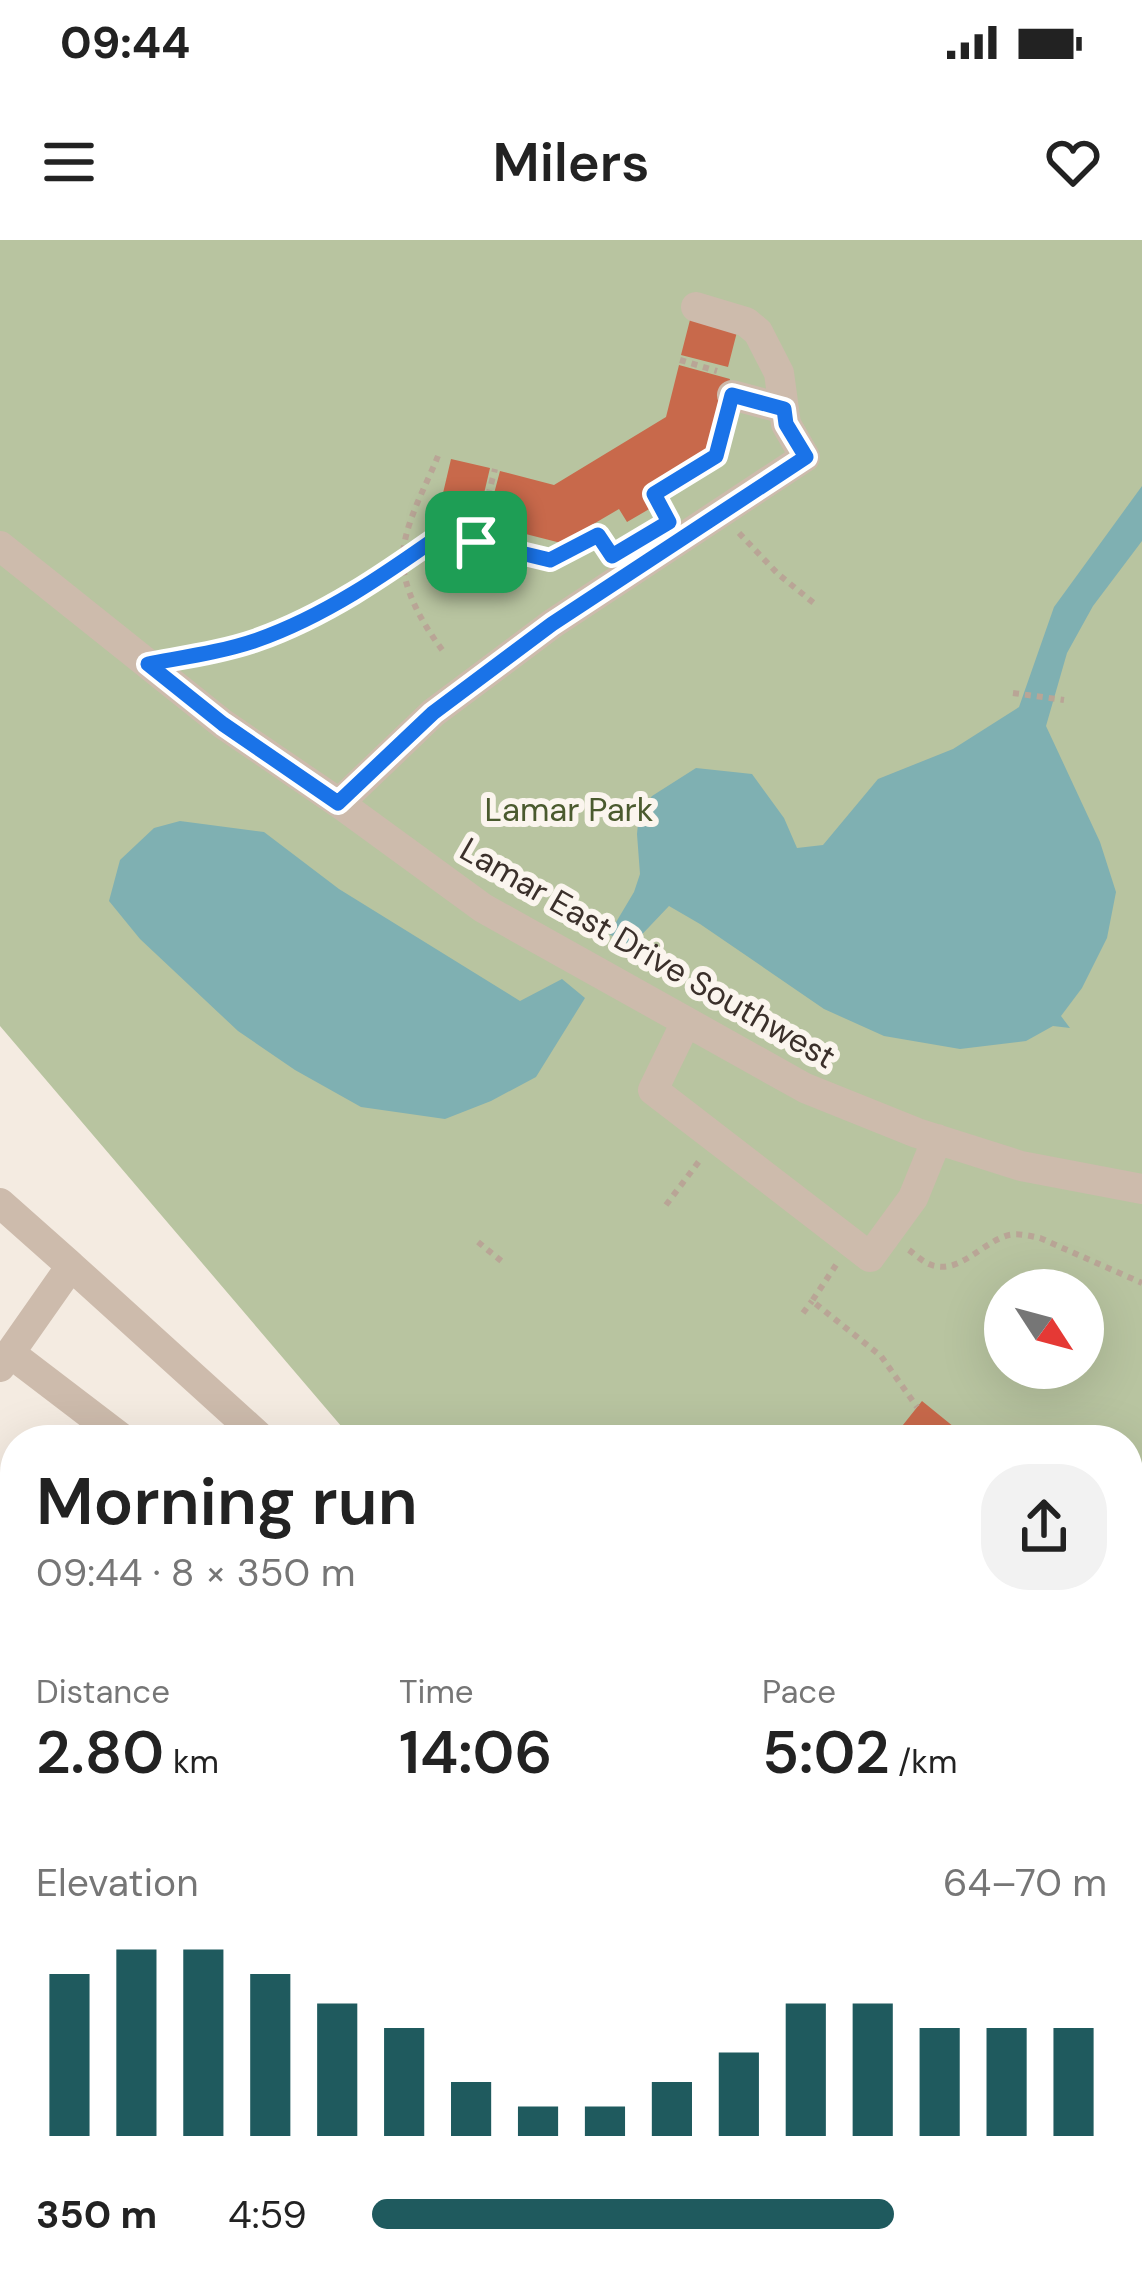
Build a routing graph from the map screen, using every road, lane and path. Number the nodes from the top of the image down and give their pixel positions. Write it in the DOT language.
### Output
graph roads {
  1 [pos="696,307"];
  2 [pos="680,360"];
  3 [pos="732,395"];
  4 [pos="784,409"];
  5 [pos="438,456"];
  6 [pos="495,469"];
  7 [pos="721,513"];
  8 [pos="669,522"];
  9 [pos="476,542"];
  10 [pos="0,546"];
  11 [pos="612,556"];
  12 [pos="403,562"];
  13 [pos="815,604"];
  14 [pos="443,651"];
  15 [pos="148,664"];
  16 [pos="1013,693"];
  17 [pos="1064,700"];
  18 [pos="338,803"];
  19 [pos="686,1022"];
  20 [pos="717,1139"];
  21 [pos="937,1139"];
  22 [pos="1141,1188"];
  23 [pos="0,1203"];
  24 [pos="666,1205"];
  25 [pos="887,1233"];
  26 [pos="478,1242"];
  27 [pos="851,1242"];
  28 [pos="505,1264"];
  29 [pos="71,1267"];
  30 [pos="1142,1282"];
  31 [pos="812,1301"];
  32 [pos="803,1313"];
  33 [pos="5,1360"];
  34 [pos="917,1408"];
  35 [pos="102,1425"];
  36 [pos="245,1425"];
  1 -- 4 [label="street"];
  2 -- 3 [label="path"];
  3 -- 4 [label="street"];
  3 -- 8 [label="path"];
  4 -- 7 [label="street"];
  5 -- 12 [label="path"];
  6 -- 9 [label="path"];
  7 -- 13 [label="path"];
  7 -- 18 [label="street"];
  9 -- 11 [label="path"];
  9 -- 12 [label="path"];
  10 -- 15 [label="street, Lamar East Drive Southwest"];
  12 -- 14 [label="path"];
  12 -- 15 [label="path"];
  15 -- 18 [label="street, Lamar East Drive Southwest"];
  16 -- 17 [label="path"];
  18 -- 19 [label="street, Lamar East Drive Southwest"];
  19 -- 20 [label="street"];
  19 -- 21 [label="street, Lamar East Drive Southwest"];
  20 -- 24 [label="path"];
  20 -- 27 [label="street"];
  21 -- 22 [label="street, Lamar East Drive Southwest"];
  21 -- 25 [label="street"];
  23 -- 29 [label="street"];
  25 -- 27 [label="street"];
  25 -- 30 [label="path"];
  26 -- 28 [label="path"];
  27 -- 31 [label="path"];
  29 -- 33 [label="street"];
  29 -- 36 [label="street"];
  31 -- 32 [label="path"];
  31 -- 34 [label="path"];
  33 -- 35 [label="street"];
}
